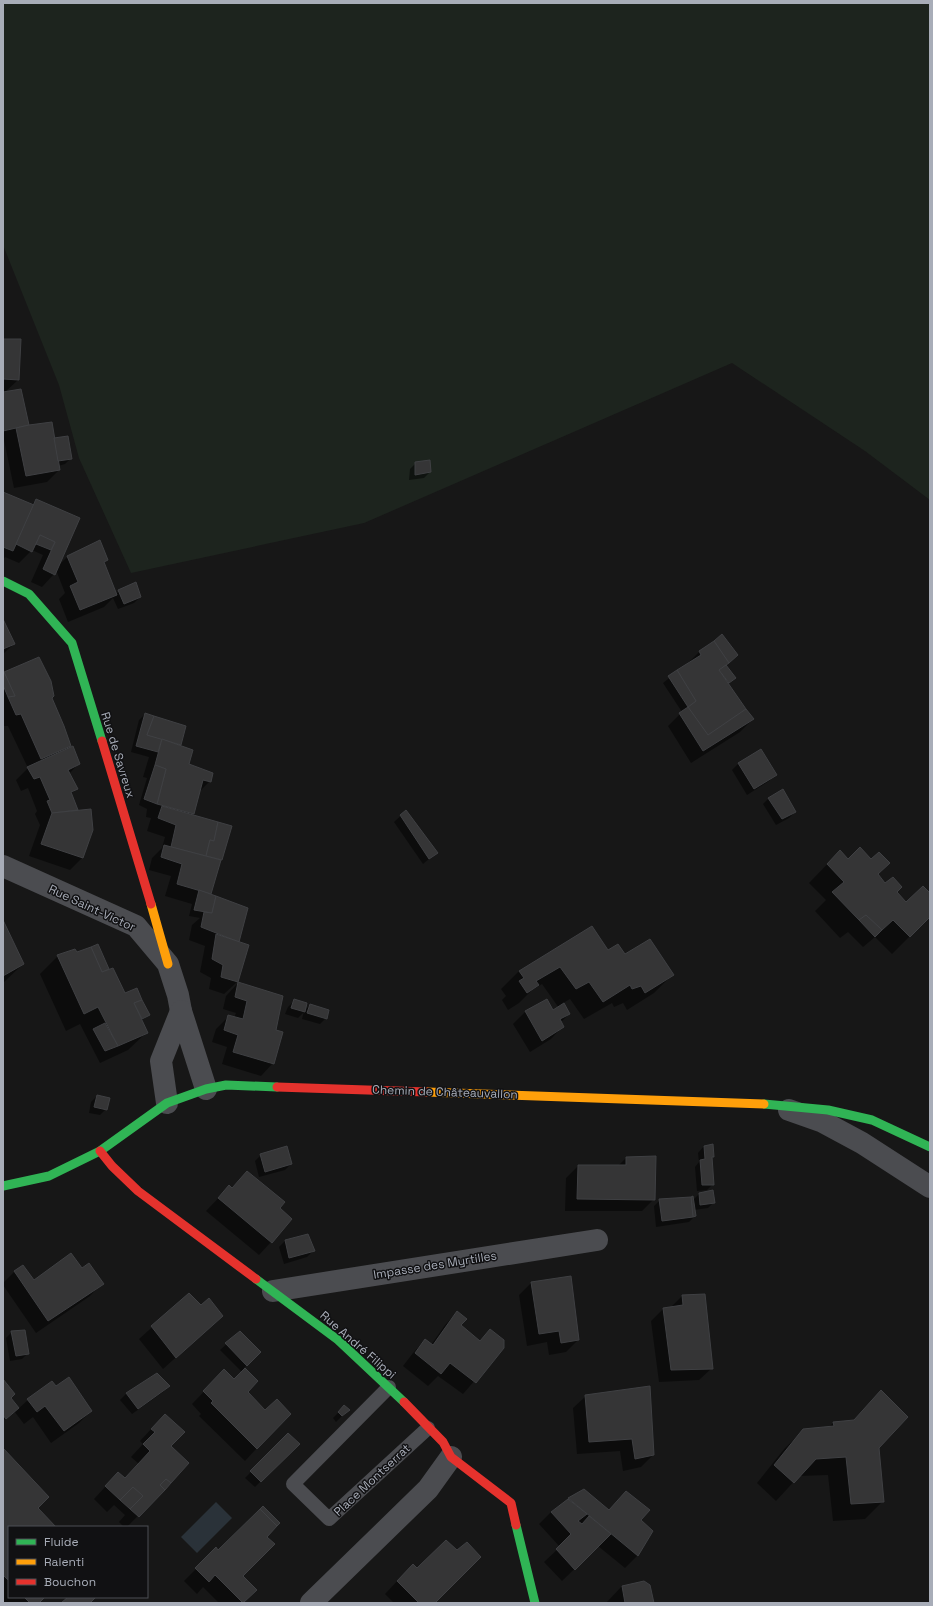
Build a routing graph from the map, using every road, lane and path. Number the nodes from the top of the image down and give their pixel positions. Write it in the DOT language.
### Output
graph roads {
  1 [pos="3,581"];
  2 [pos="3,866"];
  3 [pos="168,964"];
  4 [pos="181,1011"];
  5 [pos="206,1089"];
  6 [pos="167,1103"];
  7 [pos="772,1104"];
  8 [pos="930,1147"];
  9 [pos="100,1151"];
  10 [pos="3,1186"];
  11 [pos="930,1186"];
  12 [pos="597,1240"];
  13 [pos="273,1291"];
  14 [pos="389,1387"];
  15 [pos="428,1428"];
  16 [pos="451,1457"];
  17 [pos="311,1603"];
  18 [pos="535,1603"];
  1 -- 3 [label="street, Rue de Savreux"];
  2 -- 3 [label="street, Rue Saint-Victor"];
  3 -- 4 [label="street, Rue Saint-Victor"];
  4 -- 5 [label="street, Rue Saint-Victor"];
  4 -- 6 [label="street"];
  5 -- 6 [label="street, Chemin de Châteauvallon"];
  5 -- 7 [label="street, Chemin de Châteauvallon"];
  6 -- 9 [label="street, Chemin de Châteauvallon"];
  7 -- 8 [label="street, Chemin de Châteauvallon"];
  7 -- 11 [label="street, Chemin de Châteauvallon"];
  9 -- 10 [label="street, Chemin de Châteauvallon"];
  9 -- 13 [label="street, Rue André Filippi"];
  12 -- 13 [label="street, Impasse des Myrtilles"];
  13 -- 14 [label="street, Rue André Filippi"];
  14 -- 15 [label="street, Rue André Filippi"];
  14 -- 15 [label="lane, Place Montserrat"];
  15 -- 16 [label="street, Rue André Filippi"];
  16 -- 17 [label="street"];
  16 -- 18 [label="street, Rue André Filippi"];
}
